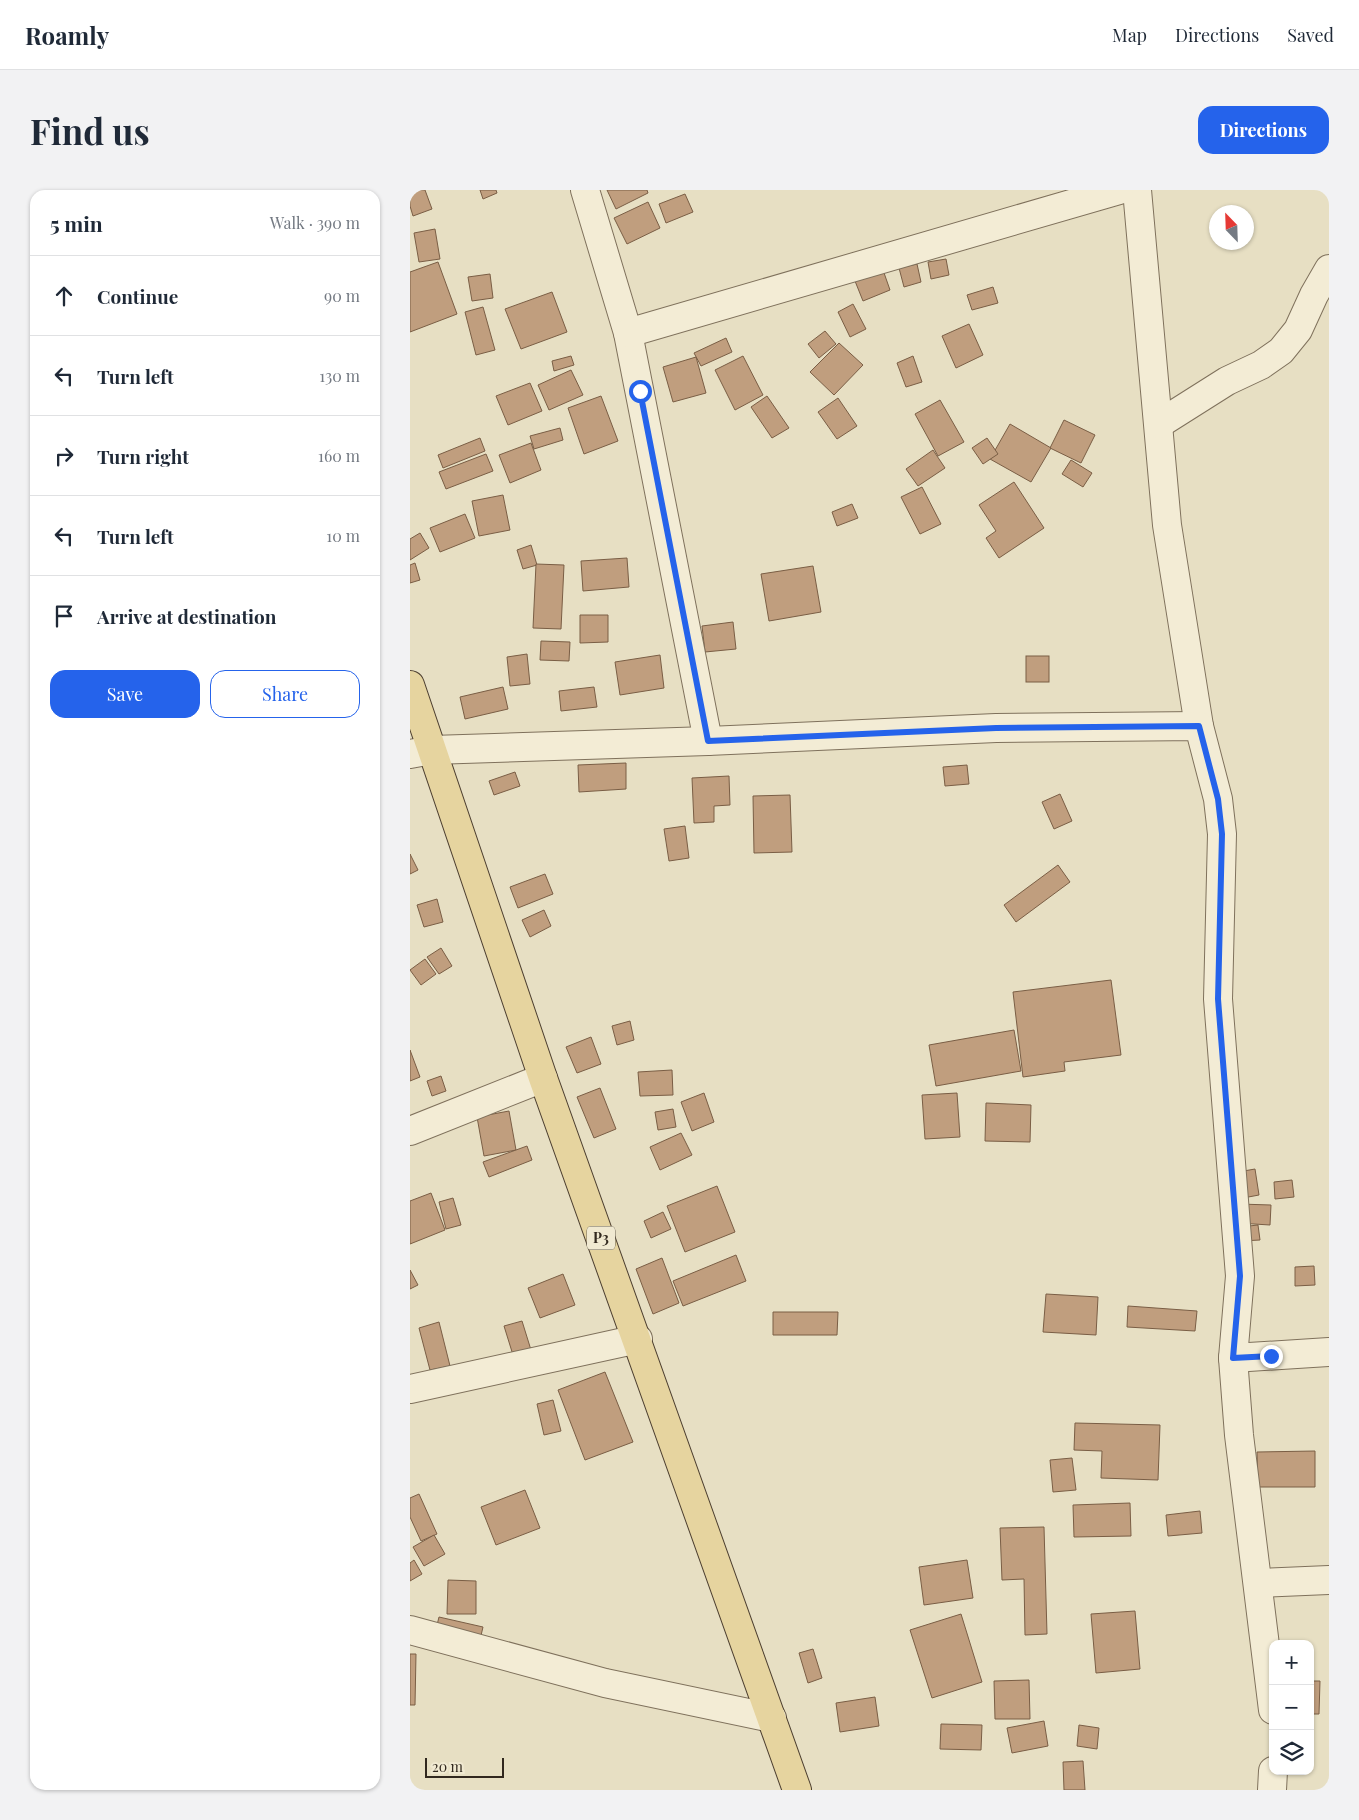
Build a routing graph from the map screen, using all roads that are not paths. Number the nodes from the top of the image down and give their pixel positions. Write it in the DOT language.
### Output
graph roads {
  1 [pos="585,190"];
  2 [pos="1119,190"];
  3 [pos="1137,190"];
  4 [pos="1329,270"];
  5 [pos="628,333"];
  6 [pos="1159,424"];
  7 [pos="410,685"];
  8 [pos="1199,726"];
  9 [pos="708,741"];
  10 [pos="421,752"];
  11 [pos="543,1078"];
  12 [pos="410,1131"];
  13 [pos="638,1339"];
  14 [pos="1329,1352"];
  15 [pos="1233,1358"];
  16 [pos="410,1389"];
  17 [pos="1329,1580"];
  18 [pos="1258,1583"];
  19 [pos="410,1630"];
  20 [pos="1270,1685"];
  21 [pos="772,1718"];
  22 [pos="1273,1775"];
  23 [pos="797,1790"];
  24 [pos="1272,1790"];
  1 -- 5 [label="street"];
  2 -- 5 [label="street"];
  3 -- 6 [label="street"];
  4 -- 6 [label="street"];
  5 -- 9 [label="street"];
  6 -- 8 [label="street"];
  7 -- 10 [label="main road, P3"];
  8 -- 9 [label="street"];
  8 -- 15 [label="street"];
  9 -- 10 [label="street"];
  10 -- 11 [label="main road, P3"];
  11 -- 12 [label="street"];
  11 -- 13 [label="main road, P3"];
  13 -- 16 [label="street"];
  13 -- 21 [label="main road, P3"];
  14 -- 15 [label="street"];
  15 -- 18 [label="street"];
  17 -- 18 [label="street"];
  18 -- 20 [label="street"];
  19 -- 21 [label="street"];
  21 -- 23 [label="main road, P3"];
  22 -- 24 [label="street"];
}
